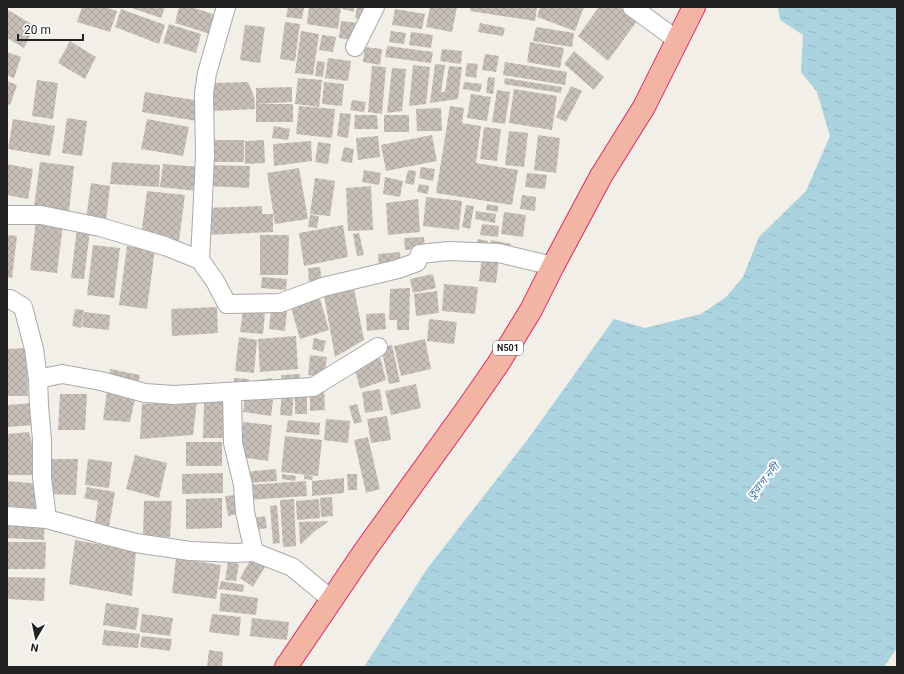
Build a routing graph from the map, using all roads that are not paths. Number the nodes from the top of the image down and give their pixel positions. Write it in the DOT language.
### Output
graph roads {
  1 [pos="226,7"];
  2 [pos="375,7"];
  3 [pos="632,7"];
  4 [pos="694,7"];
  5 [pos="677,40"];
  6 [pos="355,47"];
  7 [pos="7,215"];
  8 [pos="200,260"];
  9 [pos="553,266"];
  10 [pos="7,299"];
  11 [pos="378,347"];
  12 [pos="38,379"];
  13 [pos="232,392"];
  14 [pos="7,516"];
  15 [pos="47,519"];
  16 [pos="254,552"];
  17 [pos="332,600"];
  18 [pos="286,667"];
  1 -- 8 [label="street"];
  2 -- 6 [label="street"];
  3 -- 5 [label="street"];
  4 -- 5 [label="highway, N501"];
  5 -- 9 [label="highway, N501"];
  7 -- 8 [label="street"];
  8 -- 9 [label="street"];
  9 -- 17 [label="highway, N501"];
  10 -- 12 [label="street"];
  11 -- 13 [label="street"];
  12 -- 13 [label="street"];
  12 -- 15 [label="street"];
  13 -- 16 [label="street"];
  14 -- 15 [label="street"];
  15 -- 16 [label="street"];
  16 -- 17 [label="street"];
  17 -- 18 [label="highway, N501"];
}
